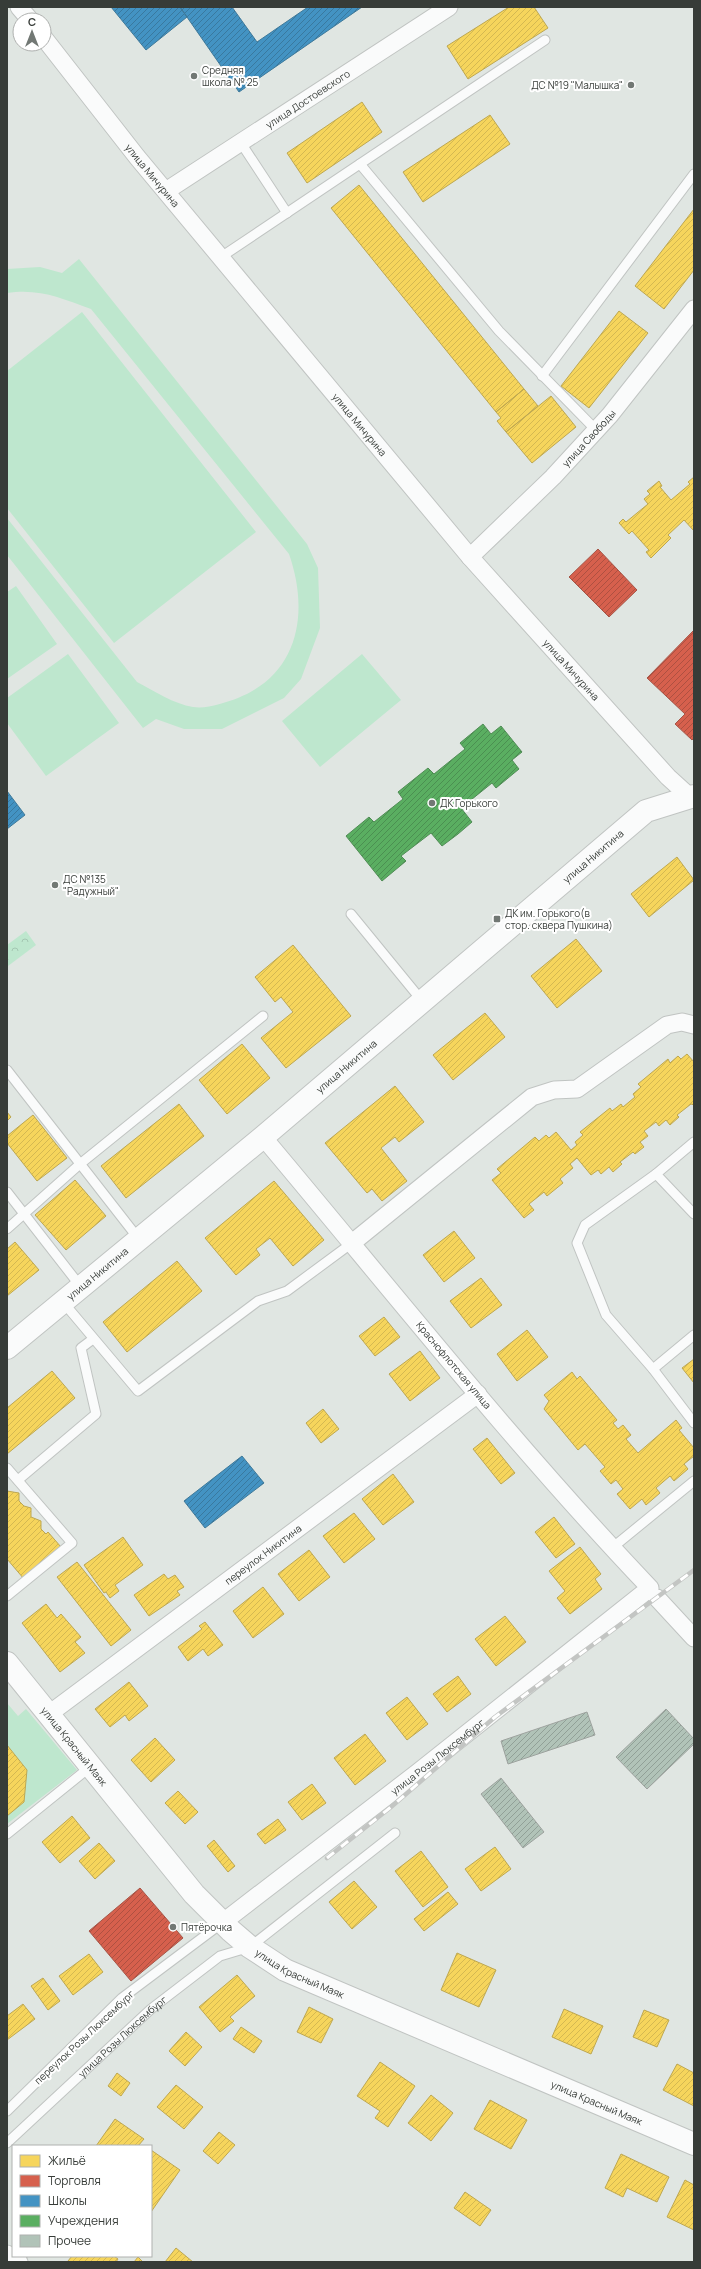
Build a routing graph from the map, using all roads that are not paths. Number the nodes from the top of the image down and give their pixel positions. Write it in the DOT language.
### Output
graph roads {
  1 [pos="449,7"];
  2 [pos="431,12"];
  3 [pos="545,40"];
  4 [pos="52,48"];
  5 [pos="241,143"];
  6 [pos="360,164"];
  7 [pos="694,174"];
  8 [pos="166,191"];
  9 [pos="287,213"];
  10 [pos="222,257"];
  11 [pos="694,309"];
  12 [pos="542,376"];
  13 [pos="596,430"];
  14 [pos="470,557"];
  15 [pos="692,796"];
  16 [pos="351,914"];
  17 [pos="423,1002"];
  18 [pos="263,1016"];
  19 [pos="694,1025"];
  20 [pos="7,1070"];
  21 [pos="263,1137"];
  22 [pos="694,1142"];
  23 [pos="80,1164"];
  24 [pos="656,1174"];
  25 [pos="7,1192"];
  26 [pos="694,1214"];
  27 [pos="25,1215"];
  28 [pos="7,1230"];
  29 [pos="138,1238"];
  30 [pos="352,1243"];
  31 [pos="81,1287"];
  32 [pos="63,1302"];
  33 [pos="694,1335"];
  34 [pos="93,1339"];
  35 [pos="7,1348"];
  36 [pos="653,1370"];
  37 [pos="478,1394"];
  38 [pos="694,1423"];
  39 [pos="7,1468"];
  40 [pos="18,1480"];
  41 [pos="694,1481"];
  42 [pos="612,1548"];
  43 [pos="654,1593"];
  44 [pos="7,1596"];
  45 [pos="694,1638"];
  46 [pos="7,1663"];
  47 [pos="49,1714"];
  48 [pos="90,1766"];
  49 [pos="395,1833"];
  50 [pos="7,1834"];
  51 [pos="222,1923"];
  52 [pos="250,1947"];
  53 [pos="7,2111"];
  54 [pos="7,2143"];
  55 [pos="694,2144"];
  56 [pos="7,2254"];
  57 [pos="19,2262"];
  1 -- 2 [label="street, улица Достоевского"];
  2 -- 5 [label="street, улица Достоевского"];
  3 -- 6 [label="lane"];
  4 -- 8 [label="street, улица Мичурина"];
  5 -- 8 [label="street, улица Достоевского"];
  5 -- 9 [label="lane"];
  6 -- 9 [label="lane"];
  6 -- 12 [label="lane"];
  7 -- 12 [label="lane"];
  8 -- 10 [label="street, улица Мичурина"];
  9 -- 10 [label="lane"];
  10 -- 14 [label="street, улица Мичурина"];
  11 -- 13 [label="street, улица Свободы"];
  12 -- 13 [label="lane"];
  13 -- 14 [label="street, улица Свободы"];
  14 -- 15 [label="street, улица Мичурина"];
  15 -- 17 [label="main road, улица Никитина"];
  16 -- 17 [label="lane"];
  17 -- 21 [label="main road, улица Никитина"];
  18 -- 23 [label="lane"];
  19 -- 30 [label="street"];
  20 -- 23 [label="lane"];
  21 -- 29 [label="main road, улица Никитина"];
  21 -- 30 [label="street, Краснофлотская улица"];
  22 -- 24 [label="lane"];
  23 -- 27 [label="lane"];
  23 -- 29 [label="lane"];
  24 -- 26 [label="lane"];
  24 -- 36 [label="lane"];
  25 -- 27 [label="lane"];
  27 -- 28 [label="lane"];
  27 -- 31 [label="lane"];
  29 -- 31 [label="main road, улица Никитина"];
  30 -- 34 [label="lane"];
  30 -- 37 [label="street, Краснофлотская улица"];
  31 -- 32 [label="main road, улица Никитина"];
  32 -- 34 [label="lane"];
  32 -- 35 [label="main road, улица Никитина"];
  33 -- 36 [label="lane"];
  34 -- 40 [label="lane"];
  36 -- 38 [label="lane"];
  37 -- 42 [label="street, Краснофлотская улица"];
  37 -- 47 [label="street, переулок Никитина"];
  39 -- 40 [label="lane"];
  40 -- 44 [label="lane"];
  41 -- 42 [label="lane"];
  42 -- 43 [label="street, Краснофлотская улица"];
  43 -- 45 [label="street, Краснофлотская улица"];
  43 -- 51 [label="street, улица Розы Люксембург"];
  46 -- 47 [label="main road, улица Красный Маяк"];
  47 -- 48 [label="main road, улица Красный Маяк"];
  48 -- 50 [label="lane"];
  48 -- 51 [label="main road, улица Красный Маяк"];
  49 -- 52 [label="lane"];
  51 -- 52 [label="main road, улица Красный Маяк"];
  51 -- 53 [label="lane, переулок Розы Люксембург"];
  52 -- 54 [label="lane, улица Розы Люксембург"];
  52 -- 55 [label="main road, улица Красный Маяк"];
  56 -- 57 [label="street"];
}
